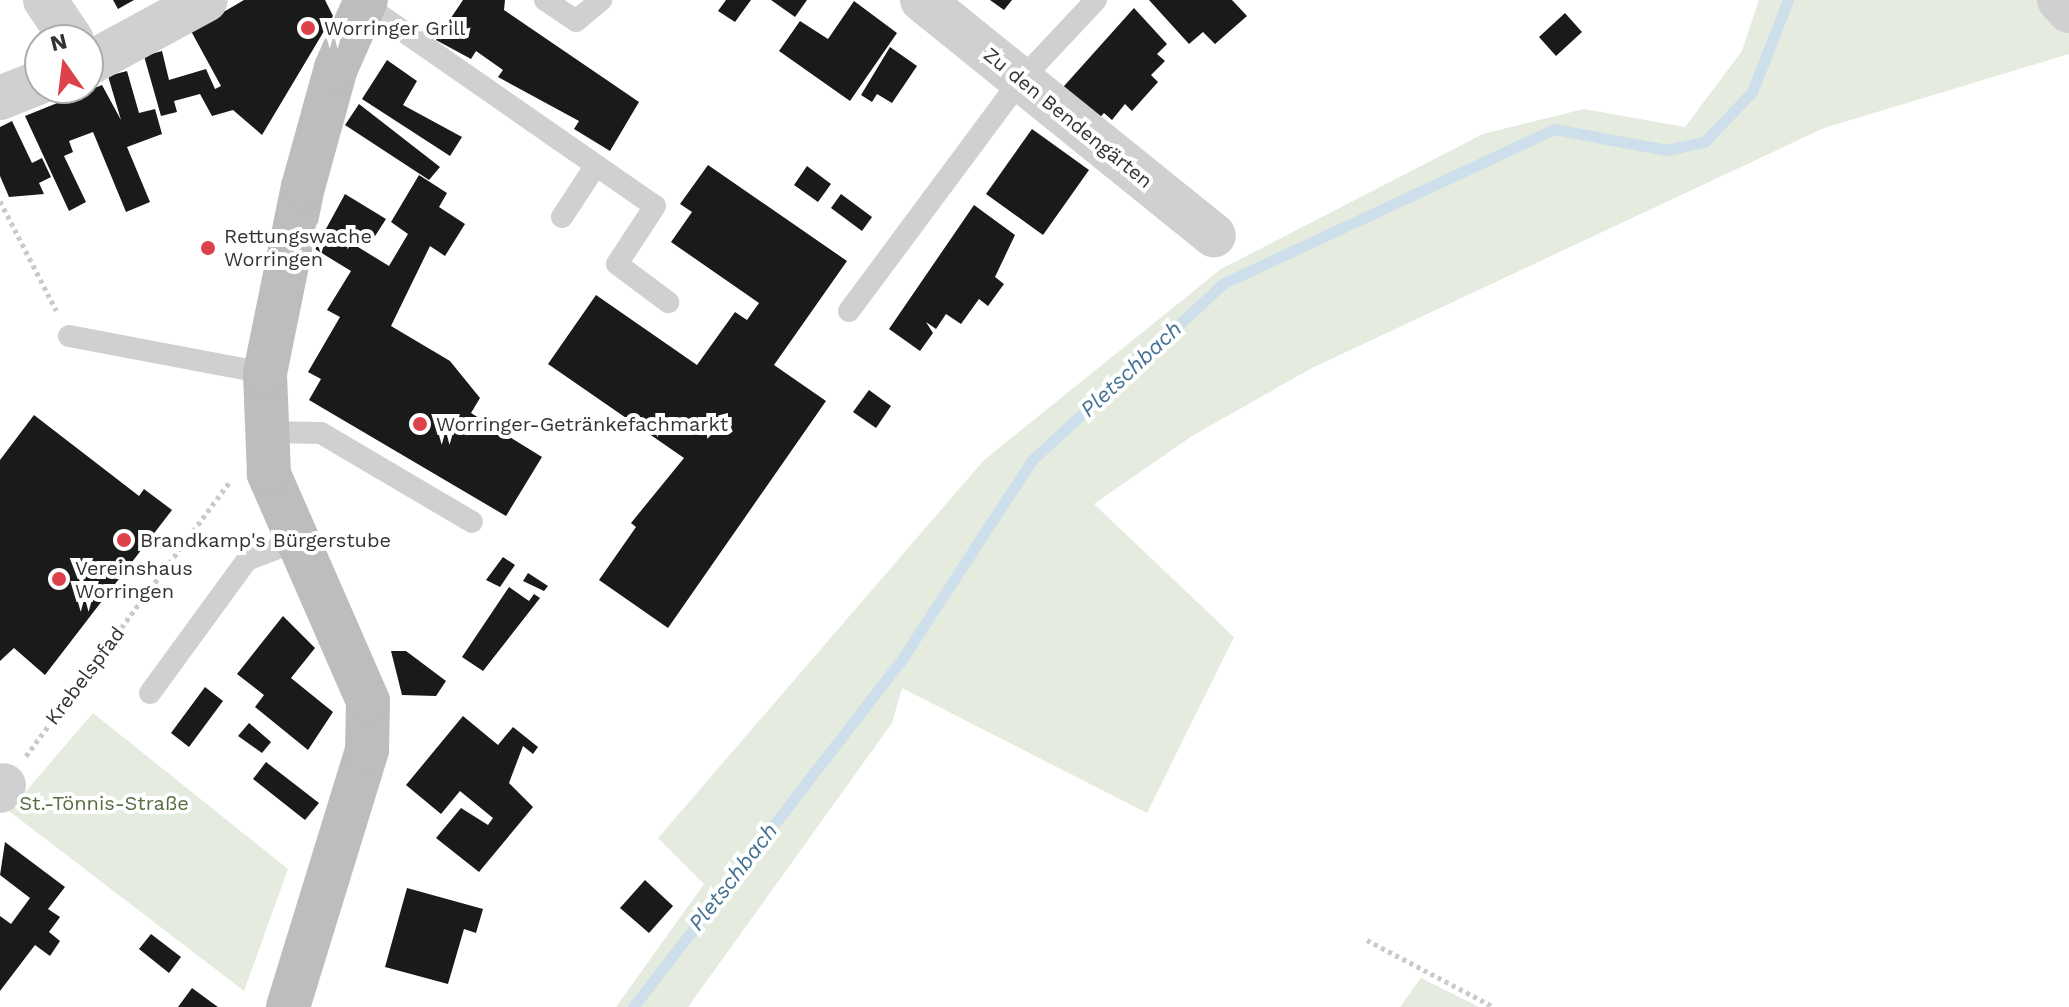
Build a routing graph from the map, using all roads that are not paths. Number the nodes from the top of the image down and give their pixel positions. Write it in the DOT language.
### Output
graph roads {
  1 [pos="45,0"];
  2 [pos="206,0"];
  3 [pos="545,0"];
  4 [pos="601,0"];
  5 [pos="922,0"];
  6 [pos="1096,0"];
  7 [pos="2059,0"];
  8 [pos="365,2"];
  9 [pos="2069,11"];
  10 [pos="61,24"];
  11 [pos="104,55"];
  12 [pos="1020,81"];
  13 [pos="24,88"];
  14 [pos="0,98"];
  15 [pos="596,165"];
  16 [pos="562,217"];
  17 [pos="1214,236"];
  18 [pos="668,302"];
  19 [pos="849,311"];
  20 [pos="69,336"];
  21 [pos="265,373"];
  22 [pos="267,453"];
  23 [pos="472,522"];
  24 [pos="294,542"];
  25 [pos="150,693"];
  26 [pos="288,1007"];
  1 -- 10 [label="street"];
  2 -- 11 [label="street"];
  3 -- 4 [label="lane"];
  5 -- 12 [label="street, Zu den Bendengärten"];
  6 -- 12 [label="lane"];
  7 -- 9 [label="street"];
  8 -- 15 [label="lane"];
  8 -- 21 [label="main road"];
  12 -- 17 [label="street, Zu den Bendengärten"];
  12 -- 19 [label="lane"];
  13 -- 14 [label="street"];
  15 -- 16 [label="lane"];
  15 -- 18 [label="lane"];
  20 -- 21 [label="lane"];
  21 -- 22 [label="main road"];
  22 -- 23 [label="lane"];
  22 -- 24 [label="main road"];
  24 -- 25 [label="lane"];
  24 -- 26 [label="main road"];
}
